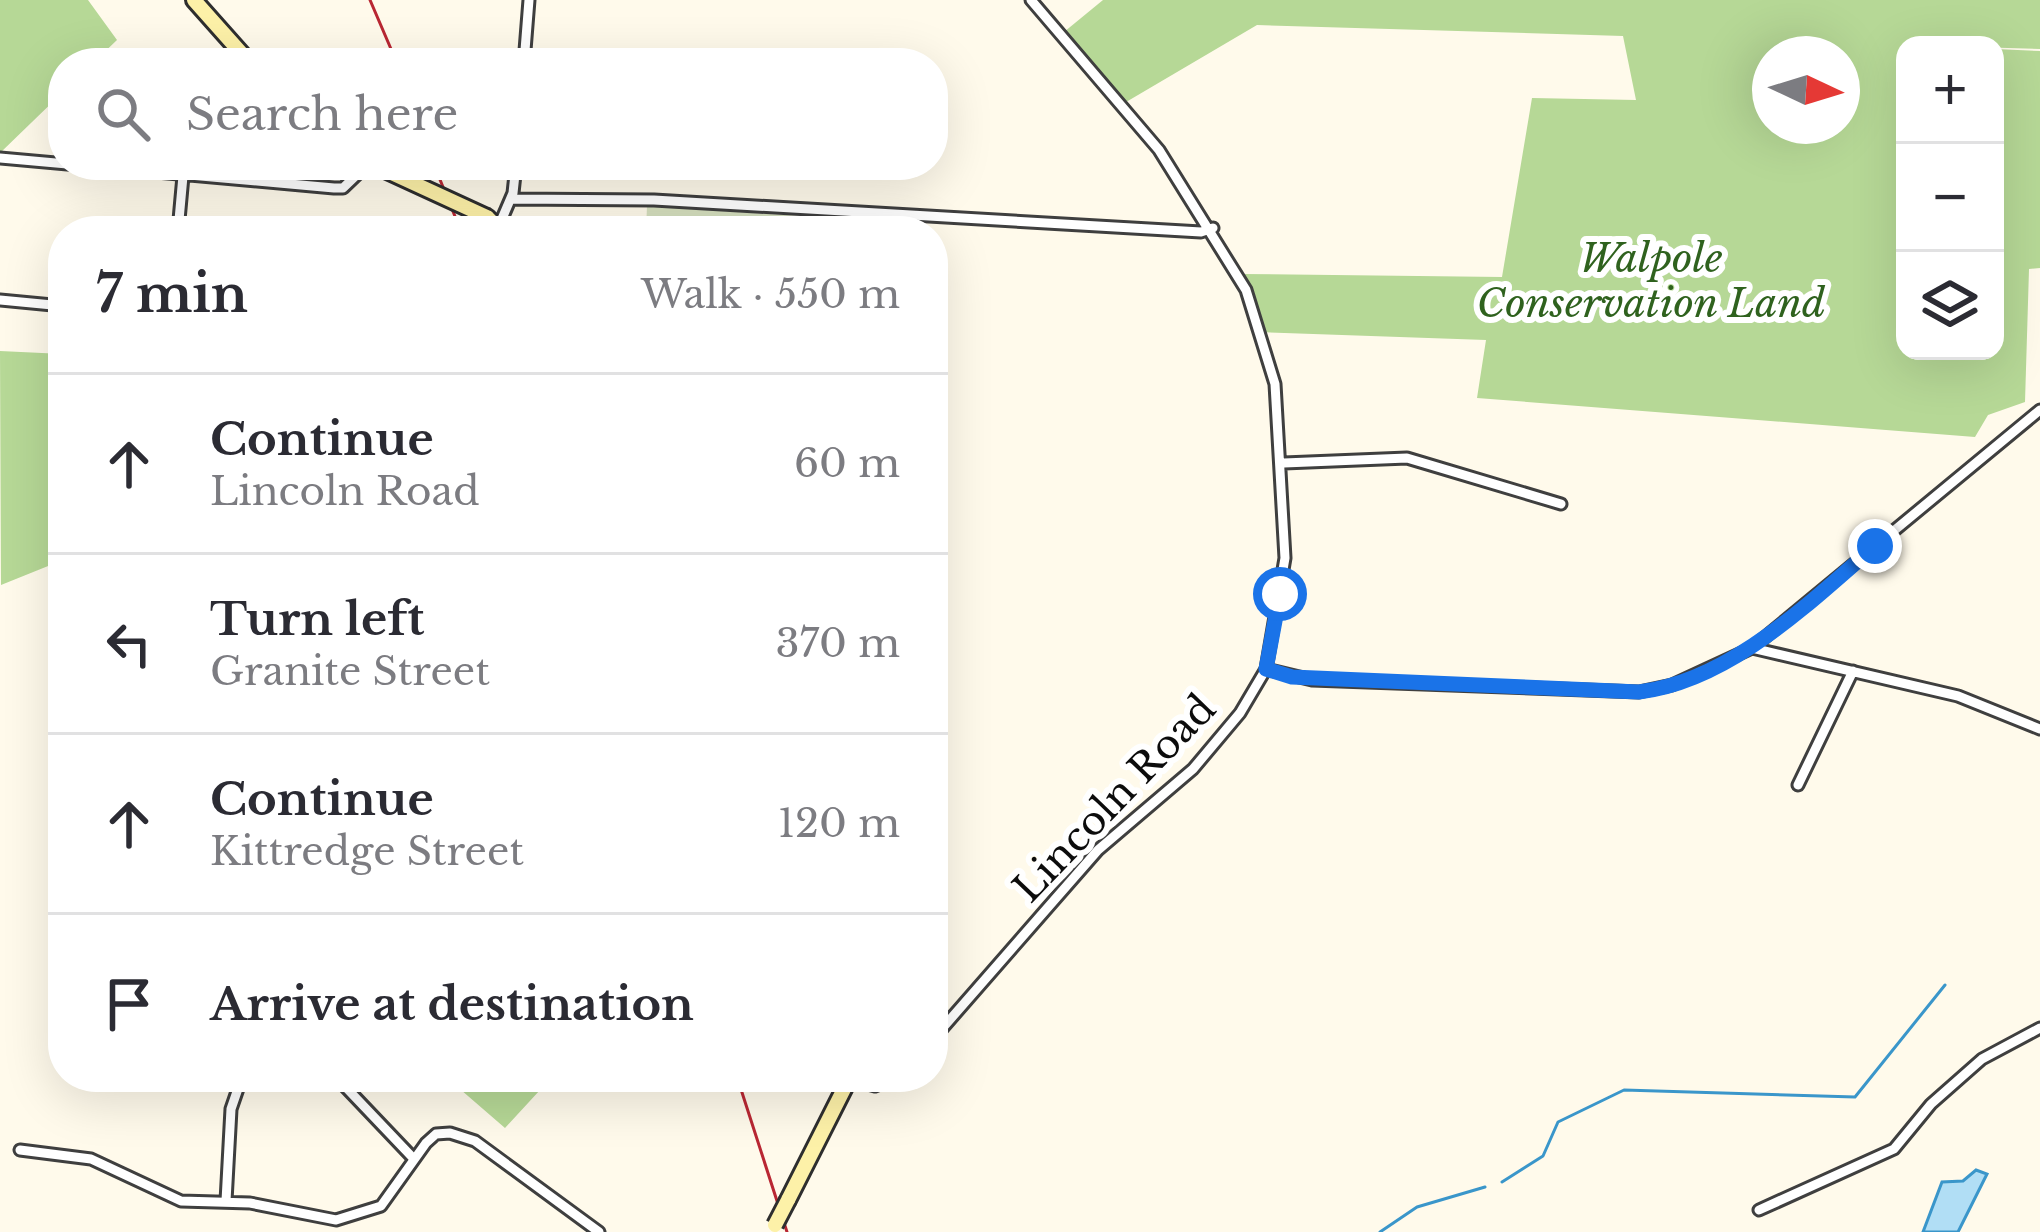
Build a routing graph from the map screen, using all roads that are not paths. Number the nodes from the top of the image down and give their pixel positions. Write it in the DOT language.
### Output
graph roads {
  1 [pos="194,0"];
  2 [pos="529,0"];
  3 [pos="1031,0"];
  4 [pos="237,48"];
  5 [pos="525,48"];
  6 [pos="0,158"];
  7 [pos="48,163"];
  8 [pos="183,180"];
  9 [pos="236,180"];
  10 [pos="356,180"];
  11 [pos="403,180"];
  12 [pos="514,180"];
  13 [pos="511,199"];
  14 [pos="179,216"];
  15 [pos="477,216"];
  16 [pos="501,216"];
  17 [pos="928,216"];
  18 [pos="948,217"];
  19 [pos="1213,228"];
  20 [pos="0,300"];
  21 [pos="48,305"];
  22 [pos="2040,410"];
  23 [pos="1284,463"];
  24 [pos="1561,504"];
  25 [pos="1752,648"];
  26 [pos="1266,669"];
  27 [pos="1852,671"];
  28 [pos="2040,729"];
  29 [pos="1798,785"];
  30 [pos="948,1022"];
  31 [pos="2040,1028"];
  32 [pos="237,1092"];
  33 [pos="349,1092"];
  34 [pos="843,1092"];
  35 [pos="20,1150"];
  36 [pos="414,1159"];
  37 [pos="226,1201"];
  38 [pos="1759,1210"];
  39 [pos="352,1217"];
  40 [pos="774,1228"];
  41 [pos="354,1232"];
  42 [pos="599,1232"];
  1 -- 4 [label="main road"];
  2 -- 5 [label="street"];
  3 -- 19 [label="street, Lincoln Road"];
  6 -- 7 [label="street"];
  8 -- 14 [label="street"];
  9 -- 10 [label="street"];
  11 -- 15 [label="main road, bridge"];
  12 -- 13 [label="street"];
  13 -- 16 [label="street"];
  13 -- 17 [label="street"];
  18 -- 19 [label="street"];
  19 -- 23 [label="street, Lincoln Road"];
  20 -- 21 [label="street"];
  22 -- 25 [label="street"];
  23 -- 24 [label="street"];
  23 -- 26 [label="street, Lincoln Road"];
  25 -- 26 [label="street"];
  25 -- 27 [label="street"];
  26 -- 30 [label="street, Lincoln Road"];
  27 -- 28 [label="street"];
  27 -- 29 [label="street"];
  31 -- 38 [label="street"];
  32 -- 37 [label="street"];
  33 -- 36 [label="street"];
  34 -- 40 [label="main road, bridge"];
  35 -- 37 [label="street"];
  36 -- 39 [label="street"];
  36 -- 42 [label="street"];
  37 -- 39 [label="street"];
  39 -- 41 [label="street"];
}
